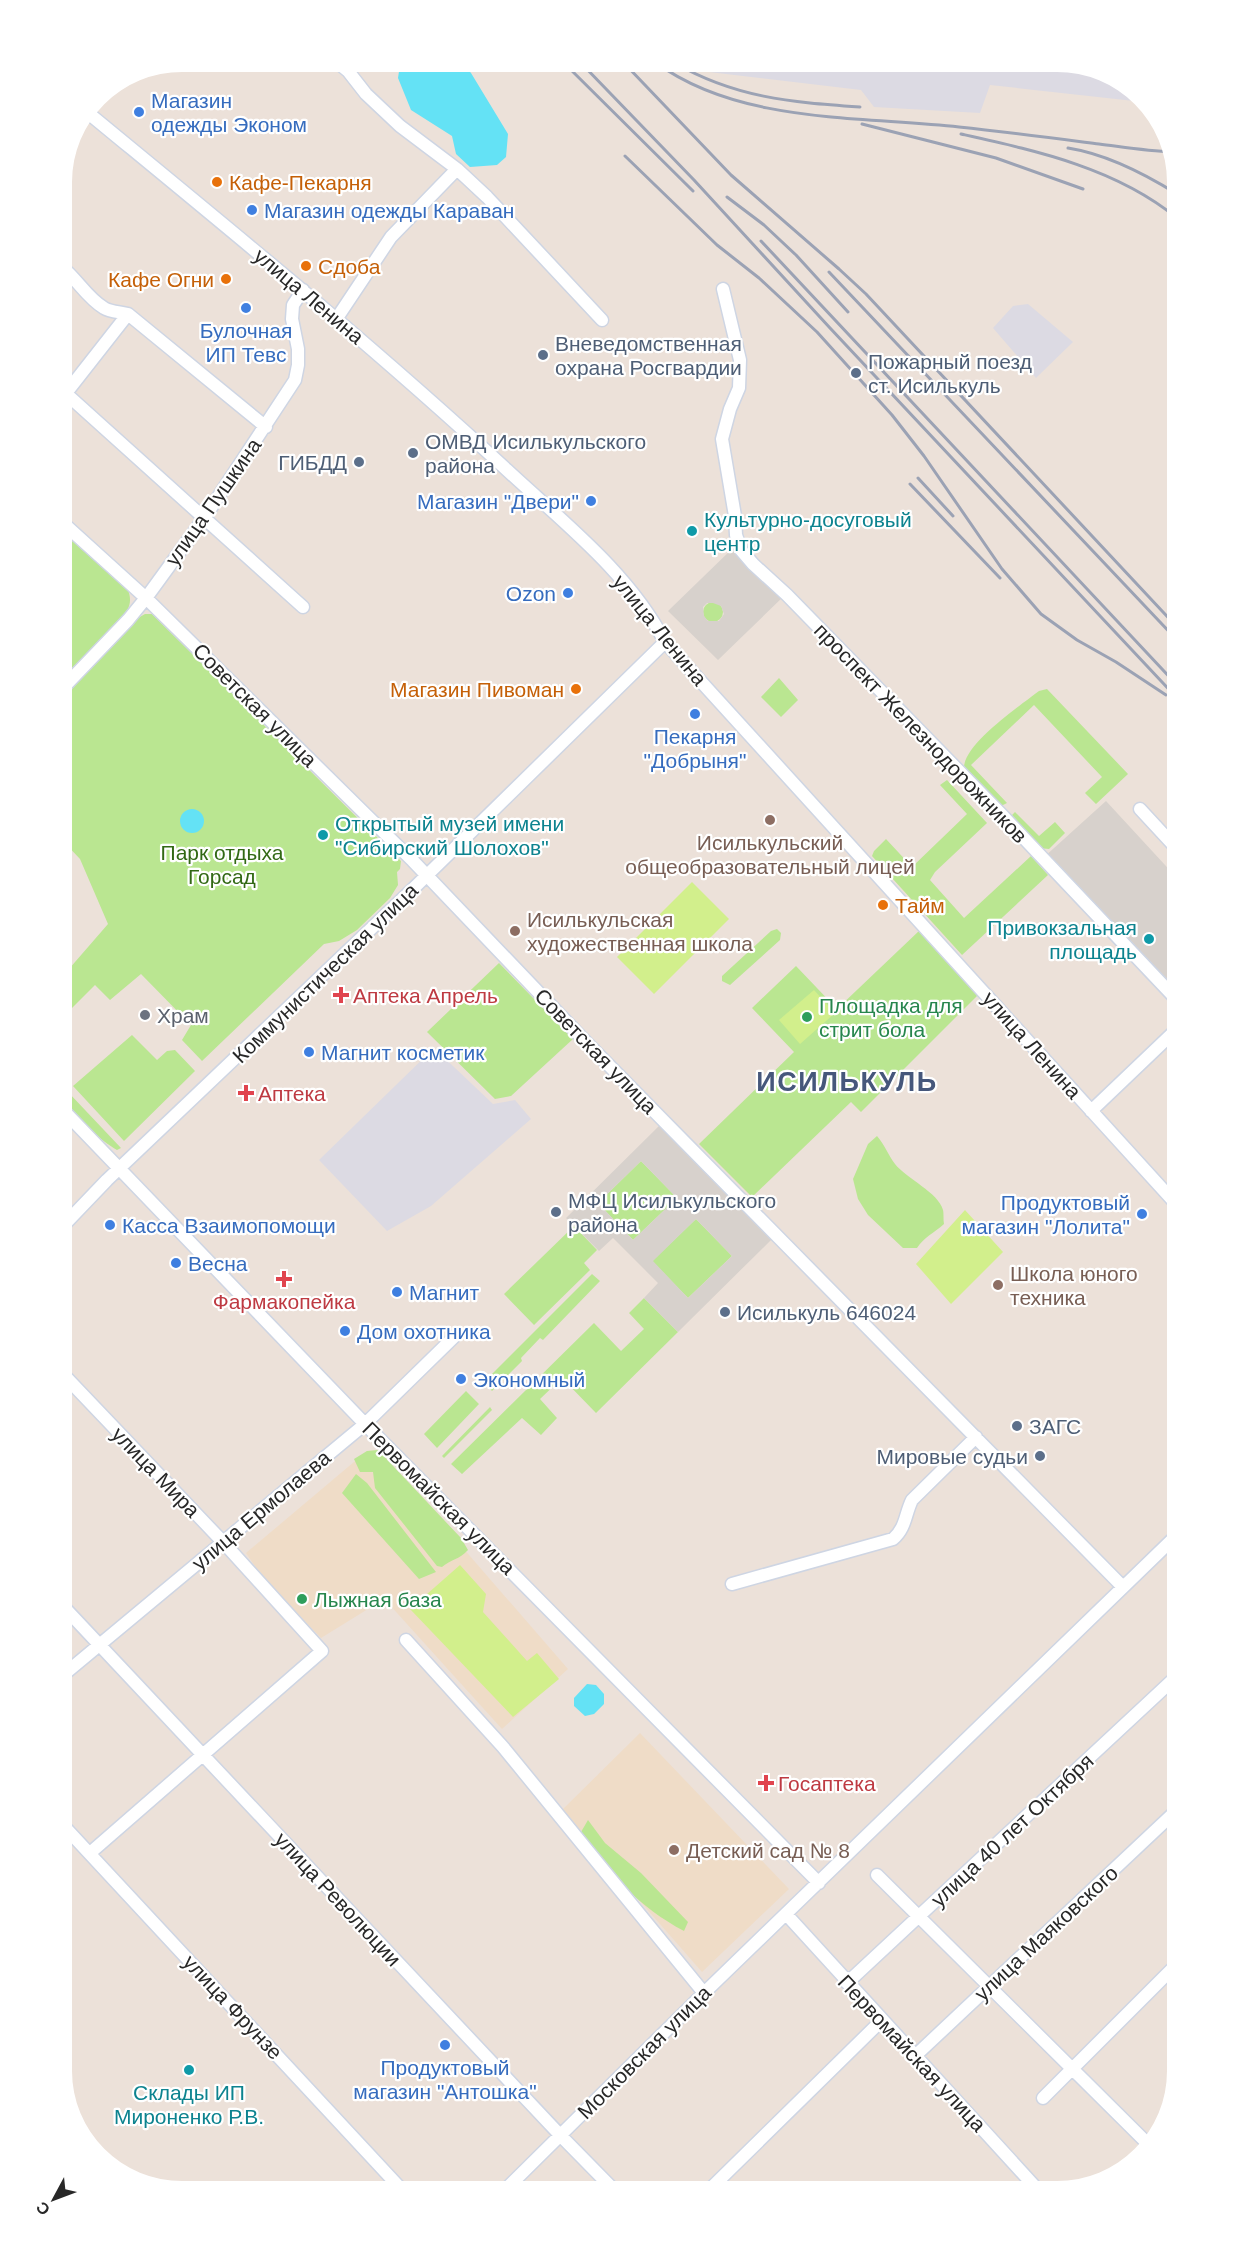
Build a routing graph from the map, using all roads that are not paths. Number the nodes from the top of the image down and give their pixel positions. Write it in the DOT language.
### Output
graph roads {
  1 [pos="349,72"];
  2 [pos="93,117"];
  3 [pos="456,169"];
  4 [pos="72,275"];
  5 [pos="723,288"];
  6 [pos="303,290"];
  7 [pos="128,314"];
  8 [pos="337,318"];
  9 [pos="602,320"];
  10 [pos="72,382"];
  11 [pos="72,399"];
  12 [pos="266,427"];
  13 [pos="205,517"];
  14 [pos="72,531"];
  15 [pos="146,598"];
  16 [pos="303,607"];
  17 [pos="666,642"];
  18 [pos="72,679"];
  19 [pos="1140,809"];
  20 [pos="1167,837"];
  21 [pos="427,875"];
  22 [pos="1167,988"];
  23 [pos="1167,1039"];
  24 [pos="1091,1111"];
  25 [pos="72,1120"];
  26 [pos="119,1170"];
  27 [pos="1167,1193"];
  28 [pos="72,1217"];
  29 [pos="455,1336"];
  30 [pos="72,1383"];
  31 [pos="365,1424"];
  32 [pos="976,1437"];
  33 [pos="223,1542"];
  34 [pos="1167,1545"];
  35 [pos="732,1584"];
  36 [pos="1123,1587"];
  37 [pos="72,1616"];
  38 [pos="406,1640"];
  39 [pos="99,1645"];
  40 [pos="72,1668"];
  41 [pos="1167,1686"];
  42 [pos="203,1754"];
  43 [pos="1167,1820"];
  44 [pos="72,1834"];
  45 [pos="90,1853"];
  46 [pos="877,1875"];
  47 [pos="819,1883"];
  48 [pos="786,1914"];
  49 [pos="919,1917"];
  50 [pos="1167,1975"];
  51 [pos="847,1983"];
  52 [pos="989,1986"];
  53 [pos="704,1993"];
  54 [pos="882,2020"];
  55 [pos="915,2056"];
  56 [pos="1073,2068"];
  57 [pos="1043,2098"];
  58 [pos="560,2135"];
  59 [pos="1143,2139"];
  60 [pos="395,2181"];
  61 [pos="514,2181"];
  62 [pos="605,2181"];
  63 [pos="718,2181"];
  64 [pos="1029,2181"];
  1 -- 3 [label="street"];
  2 -- 6 [label="street, улица Ленина"];
  3 -- 8 [label="street"];
  3 -- 9 [label="street"];
  4 -- 7 [label="street"];
  5 -- 22 [label="street, проспект Железнодорожников"];
  6 -- 8 [label="street, улица Ленина"];
  6 -- 12 [label="street, улица Пушкина"];
  7 -- 10 [label="street"];
  7 -- 12 [label="street"];
  8 -- 17 [label="street, улица Ленина"];
  11 -- 13 [label="street"];
  12 -- 13 [label="street, улица Пушкина"];
  13 -- 15 [label="street, улица Пушкина"];
  13 -- 16 [label="street"];
  14 -- 15 [label="street, Советская улица"];
  15 -- 18 [label="street, улица Пушкина"];
  15 -- 21 [label="street, Советская улица"];
  17 -- 21 [label="street, Коммунистическая улица"];
  17 -- 24 [label="street, улица Ленина"];
  19 -- 20 [label="street"];
  21 -- 26 [label="street, Коммунистическая улица"];
  21 -- 32 [label="street, Советская улица"];
  23 -- 24 [label="street"];
  24 -- 27 [label="street, улица Ленина"];
  25 -- 26 [label="street, Первомайская улица"];
  26 -- 28 [label="street, Коммунистическая улица"];
  26 -- 31 [label="street, Первомайская улица"];
  29 -- 31 [label="street, улица Ермолаева"];
  30 -- 33 [label="street, улица Мира"];
  31 -- 33 [label="street, улица Ермолаева"];
  31 -- 47 [label="street, Первомайская улица"];
  32 -- 35 [label="street"];
  32 -- 36 [label="street, Советская улица"];
  33 -- 39 [label="street, улица Ермолаева"];
  33 -- 42 [label="street, улица Мира"];
  34 -- 36 [label="street, Московская улица"];
  36 -- 47 [label="street, Московская улица"];
  37 -- 39 [label="street, улица Революции"];
  38 -- 53 [label="street"];
  39 -- 40 [label="street, улица Ермолаева"];
  39 -- 42 [label="street, улица Революции"];
  41 -- 49 [label="street, улица 40 лет Октября"];
  42 -- 45 [label="street"];
  42 -- 58 [label="street, улица Революции"];
  43 -- 52 [label="street, улица Маяковского"];
  44 -- 45 [label="street, улица Фрунзе"];
  45 -- 60 [label="street, улица Фрунзе"];
  46 -- 49 [label="street"];
  47 -- 48 [label="street, Московская улица"];
  48 -- 51 [label="street, Первомайская улица"];
  48 -- 53 [label="street, Московская улица"];
  49 -- 51 [label="street, улица 40 лет Октября"];
  49 -- 52 [label="street"];
  50 -- 56 [label="street"];
  51 -- 54 [label="street, Первомайская улица"];
  52 -- 55 [label="street, улица Маяковского"];
  52 -- 56 [label="street"];
  53 -- 58 [label="street, Московская улица"];
  54 -- 55 [label="street, Первомайская улица"];
  54 -- 63 [label="street"];
  55 -- 64 [label="street, Первомайская улица"];
  56 -- 57 [label="street"];
  56 -- 59 [label="street"];
  58 -- 61 [label="street, Московская улица"];
  58 -- 62 [label="street, улица Революции"];
}
